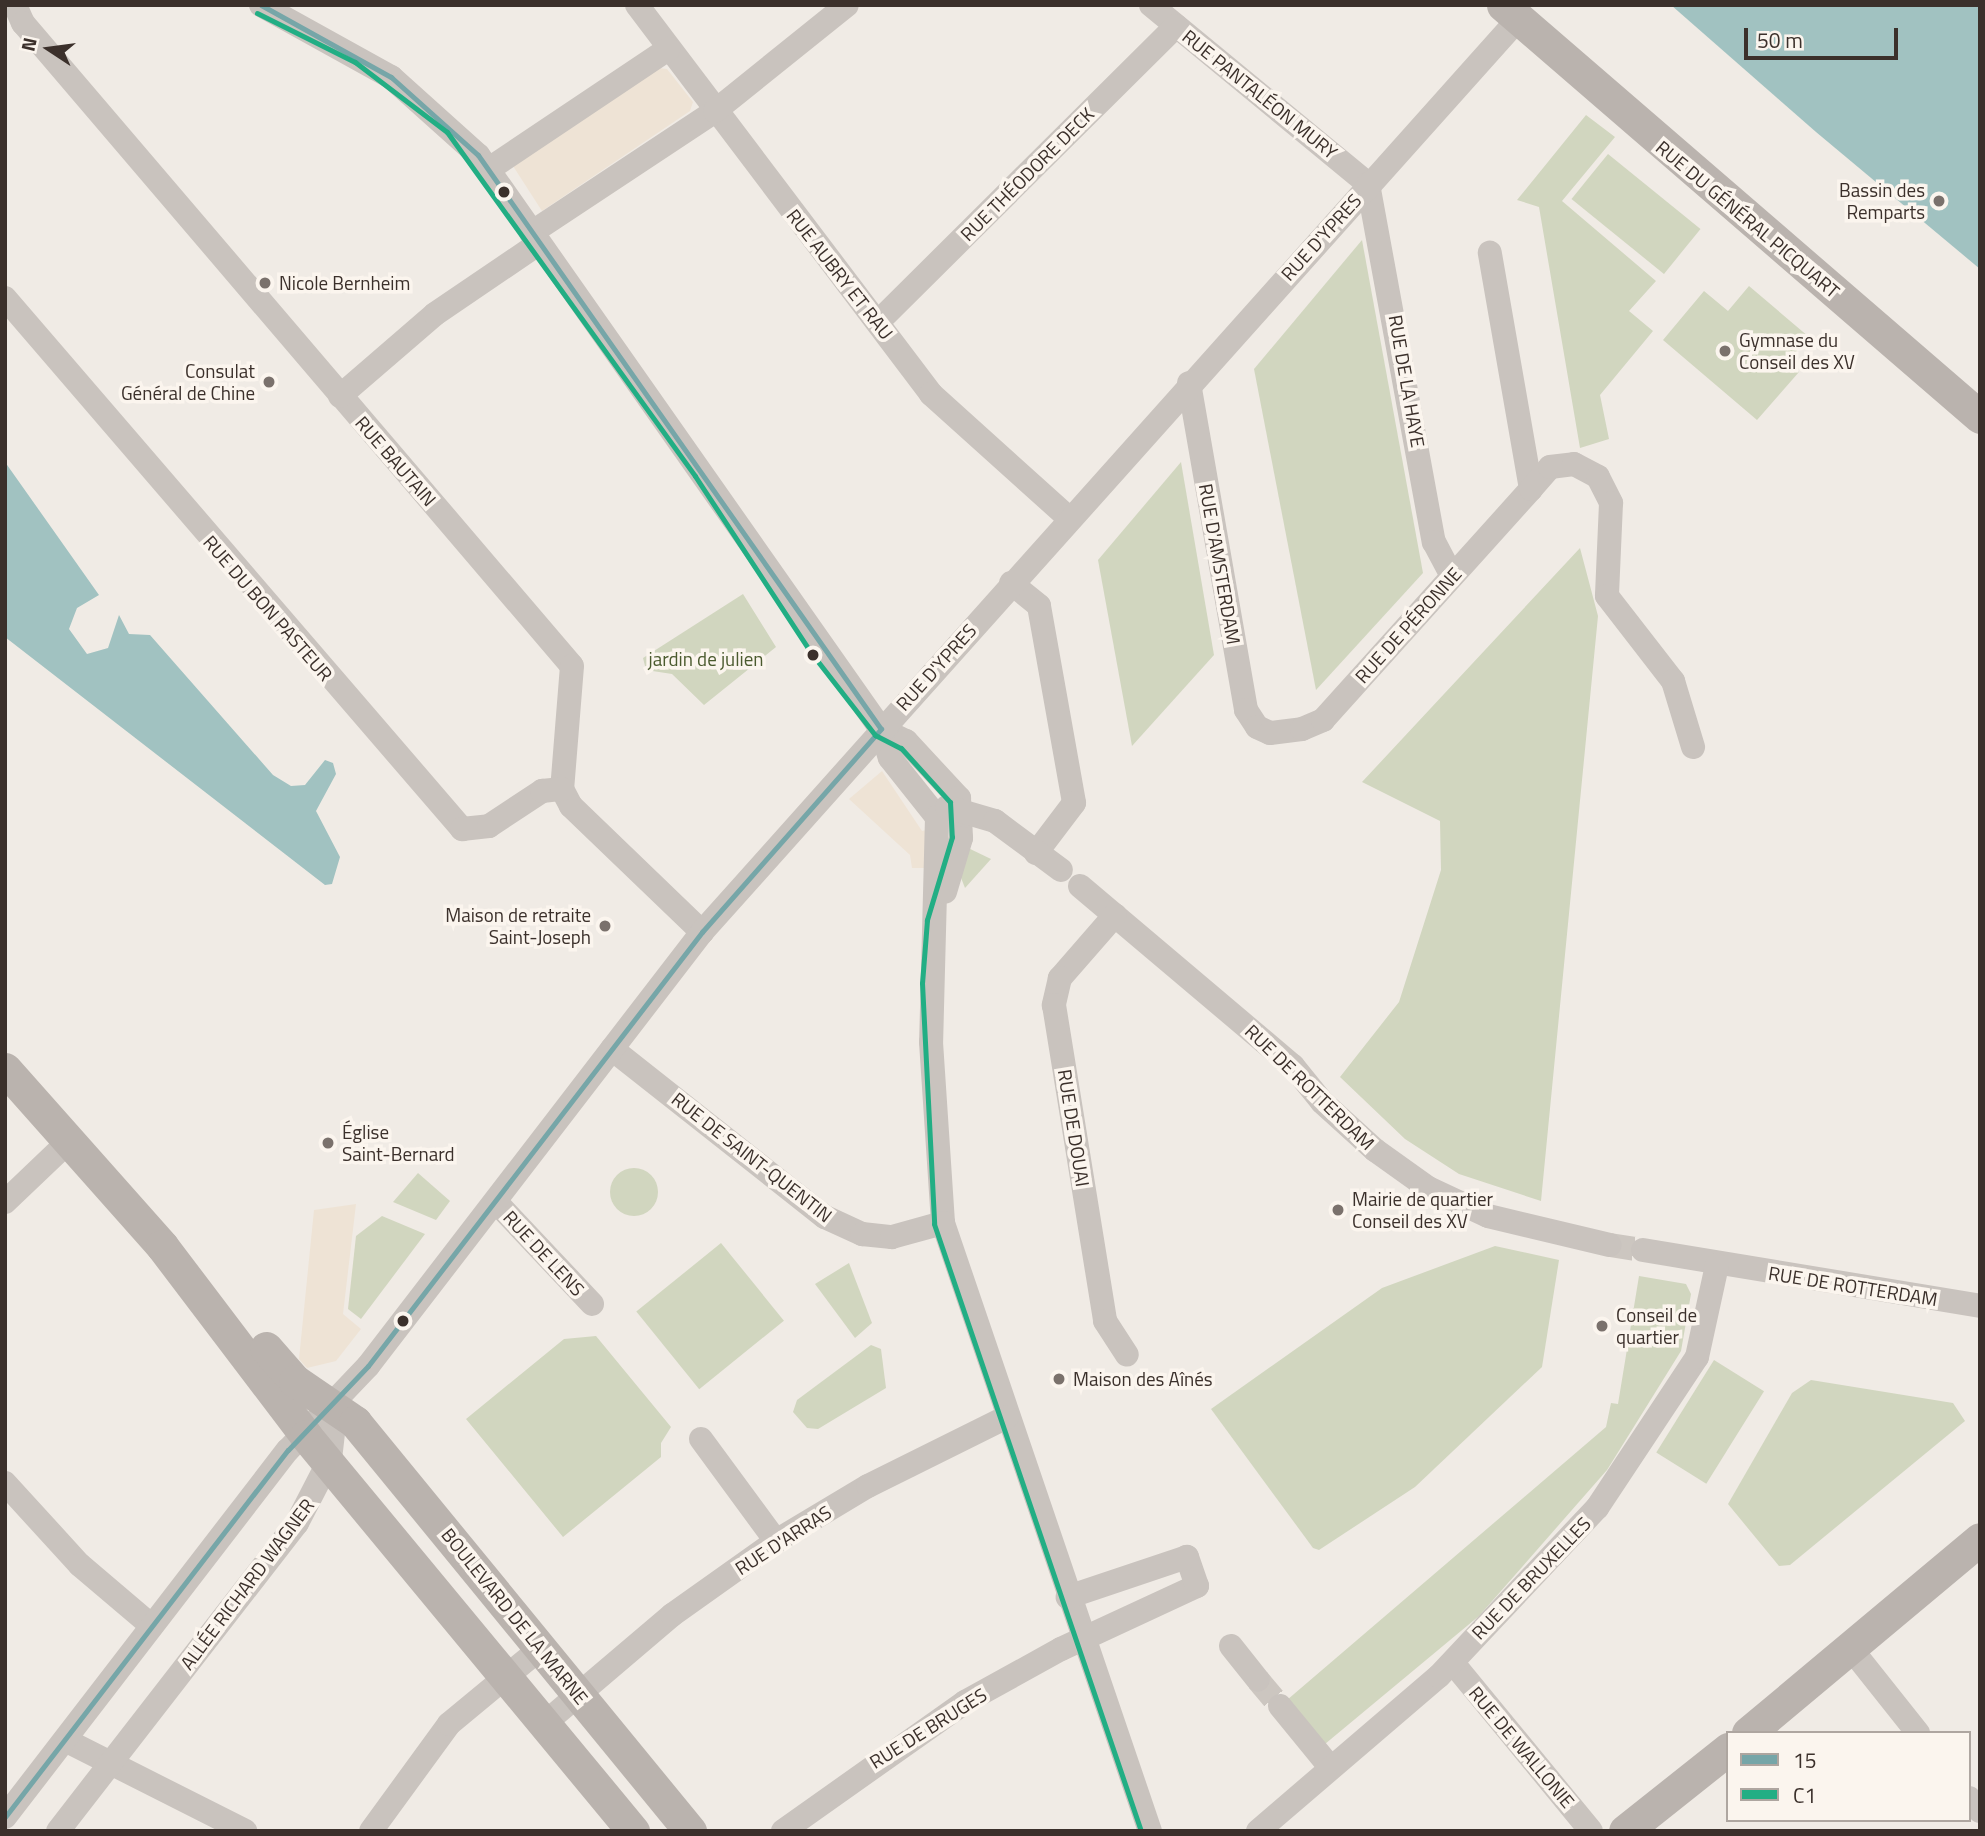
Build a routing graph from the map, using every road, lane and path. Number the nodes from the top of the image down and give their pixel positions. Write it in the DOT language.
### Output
graph roads {
  1 [pos="15,5"];
  2 [pos="261,5"];
  3 [pos="637,5"];
  4 [pos="847,5"];
  5 [pos="1151,5"];
  6 [pos="1512,11"];
  7 [pos="1176,26"];
  8 [pos="668,49"];
  9 [pos="715,111"];
  10 [pos="489,169"];
  11 [pos="1368,184"];
  12 [pos="534,239"];
  13 [pos="1490,253"];
  14 [pos="5,298"];
  15 [pos="878,322"];
  16 [pos="1189,383"];
  17 [pos="340,396"];
  18 [pos="1980,416"];
  19 [pos="1531,489"];
  20 [pos="1070,519"];
  21 [pos="1452,576"];
  22 [pos="1011,583"];
  23 [pos="881,729"];
  24 [pos="1270,733"];
  25 [pos="1693,747"];
  26 [pos="562,789"];
  27 [pos="925,797"];
  28 [pos="960,809"];
  29 [pos="1036,853"];
  30 [pos="1061,870"];
  31 [pos="1080,886"];
  32 [pos="1115,915"];
  33 [pos="936,922"];
  34 [pos="702,932"];
  35 [pos="612,1049"];
  36 [pos="5,1069"];
  37 [pos="68,1142"];
  38 [pos="5,1202"];
  39 [pos="496,1202"];
  40 [pos="943,1223"];
  41 [pos="1610,1245"];
  42 [pos="162,1246"];
  43 [pos="1643,1250"];
  44 [pos="1717,1265"];
  45 [pos="592,1304"];
  46 [pos="1980,1306"];
  47 [pos="1127,1355"];
  48 [pos="336,1406"];
  49 [pos="1007,1417"];
  50 [pos="306,1436"];
  51 [pos="701,1439"];
  52 [pos="330,1459"];
  53 [pos="11,1499"];
  54 [pos="1980,1539"];
  55 [pos="776,1541"];
  56 [pos="1980,1562"];
  57 [pos="1068,1597"];
  58 [pos="152,1626"];
  59 [pos="1083,1640"];
  60 [pos="1231,1646"];
  61 [pos="1856,1646"];
  62 [pos="541,1648"];
  63 [pos="1453,1663"];
  64 [pos="507,1677"];
  65 [pos="1258,1681"];
  66 [pos="578,1693"];
  67 [pos="1280,1706"];
  68 [pos="545,1723"];
  69 [pos="1750,1731"];
  70 [pos="1917,1731"];
  71 [pos="65,1740"];
  72 [pos="1726,1751"];
  73 [pos="1325,1762"];
  74 [pos="108,1766"];
  75 [pos="5,1817"];
  76 [pos="58,1831"];
  77 [pos="245,1831"];
  78 [pos="371,1831"];
  79 [pos="633,1831"];
  80 [pos="690,1831"];
  81 [pos="783,1831"];
  82 [pos="1150,1831"];
  83 [pos="1258,1831"];
  84 [pos="1591,1831"];
  85 [pos="1625,1831"];
  1 -- 17 [label="street, RUE BAUTAIN"];
  2 -- 10 [label="street"];
  3 -- 8 [label="street, RUE AUBRY ET RAU"];
  4 -- 9 [label="street"];
  5 -- 7 [label="street, RUE PANTALÉON MURY"];
  6 -- 11 [label="street, RUE D'YPRES"];
  6 -- 18 [label="street, RUE DU GÉNÉRAL PICQUART"];
  7 -- 11 [label="street, RUE PANTALÉON MURY"];
  7 -- 15 [label="street, RUE THÉODORE DECK"];
  8 -- 9 [label="street, RUE AUBRY ET RAU"];
  8 -- 10 [label="street"];
  9 -- 12 [label="street"];
  9 -- 15 [label="street, RUE AUBRY ET RAU"];
  10 -- 12 [label="street"];
  11 -- 16 [label="street, RUE D'YPRES"];
  11 -- 21 [label="street, RUE DE LA HAYE"];
  12 -- 17 [label="street"];
  12 -- 23 [label="street"];
  13 -- 19 [label="street"];
  14 -- 26 [label="street, RUE DU BON PASTEUR"];
  15 -- 20 [label="street, RUE AUBRY ET RAU"];
  16 -- 20 [label="street, RUE D'YPRES"];
  16 -- 24 [label="street, RUE D'AMSTERDAM"];
  17 -- 26 [label="street, RUE BAUTAIN"];
  19 -- 21 [label="street, RUE DE PÉRONNE"];
  19 -- 25 [label="street, RUE DE PÉRONNE"];
  20 -- 22 [label="street, RUE D'YPRES"];
  21 -- 24 [label="street, RUE DE PÉRONNE"];
  22 -- 23 [label="street, RUE D'YPRES"];
  22 -- 29 [label="street"];
  23 -- 27 [label="street"];
  23 -- 28 [label="street"];
  23 -- 34 [label="street, RUE D'YPRES"];
  26 -- 34 [label="street"];
  27 -- 28 [label="street"];
  27 -- 33 [label="street"];
  28 -- 29 [label="street"];
  28 -- 33 [label="street"];
  29 -- 30 [label="street"];
  31 -- 32 [label="street, RUE DE ROTTERDAM"];
  32 -- 41 [label="street, RUE DE ROTTERDAM"];
  32 -- 47 [label="street, RUE DE DOUAI"];
  33 -- 40 [label="street"];
  34 -- 35 [label="street, RUE D'YPRES"];
  35 -- 39 [label="street, RUE D'YPRES"];
  35 -- 40 [label="street, RUE DE SAINT-QUENTIN"];
  36 -- 37 [label="street"];
  37 -- 38 [label="street"];
  37 -- 42 [label="street"];
  39 -- 45 [label="street, RUE DE LENS"];
  39 -- 48 [label="street, RUE D'YPRES"];
  40 -- 49 [label="street"];
  42 -- 48 [label="street, BOULEVARD DE LA MARNE"];
  42 -- 50 [label="street"];
  43 -- 44 [label="street, RUE DE ROTTERDAM"];
  44 -- 46 [label="street, RUE DE ROTTERDAM"];
  44 -- 63 [label="street, RUE DE BRUXELLES"];
  48 -- 50 [label="street"];
  48 -- 52 [label="street, ALLÉE RICHARD WAGNER"];
  48 -- 62 [label="street, BOULEVARD DE LA MARNE"];
  49 -- 55 [label="street, RUE D'ARRAS"];
  49 -- 57 [label="street"];
  50 -- 52 [label="street"];
  50 -- 58 [label="street"];
  51 -- 55 [label="street"];
  52 -- 64 [label="street"];
  52 -- 74 [label="street, ALLÉE RICHARD WAGNER"];
  53 -- 58 [label="street"];
  54 -- 61 [label="street"];
  55 -- 66 [label="street, RUE D'ARRAS"];
  56 -- 61 [label="street"];
  57 -- 59 [label="street"];
  57 -- 59 [label="street, RUE DE BRUGES"];
  58 -- 71 [label="street"];
  59 -- 81 [label="street, RUE DE BRUGES"];
  59 -- 82 [label="street"];
  60 -- 65 [label="street"];
  61 -- 69 [label="street"];
  61 -- 70 [label="street"];
  62 -- 64 [label="street"];
  62 -- 66 [label="street, BOULEVARD DE LA MARNE"];
  63 -- 83 [label="street, RUE DE BRUXELLES"];
  63 -- 84 [label="street, RUE DE WALLONIE"];
  64 -- 68 [label="street"];
  64 -- 78 [label="street"];
  66 -- 68 [label="street, RUE D'ARRAS"];
  66 -- 80 [label="street, BOULEVARD DE LA MARNE"];
  67 -- 73 [label="street"];
  68 -- 79 [label="street"];
  71 -- 74 [label="street"];
  71 -- 75 [label="street"];
  72 -- 85 [label="street"];
  74 -- 76 [label="street, ALLÉE RICHARD WAGNER"];
  74 -- 77 [label="street"];
}
